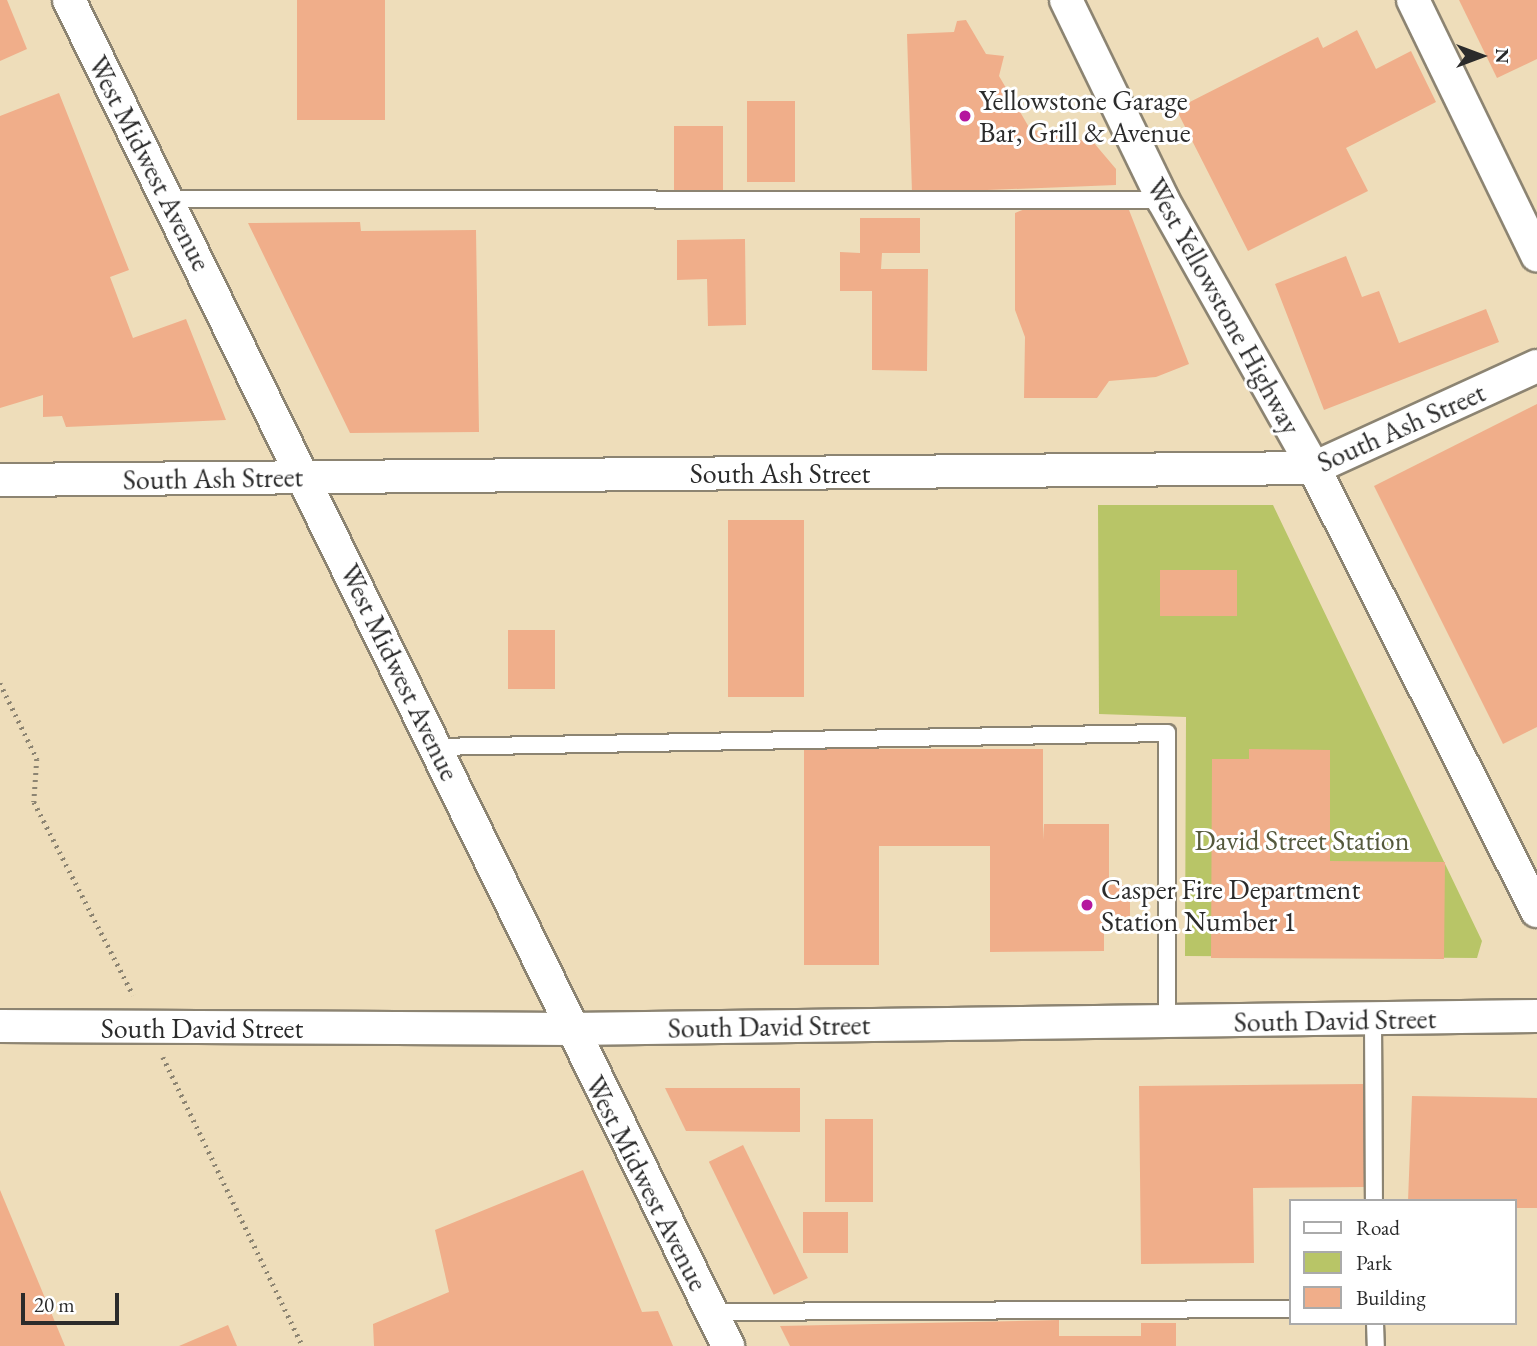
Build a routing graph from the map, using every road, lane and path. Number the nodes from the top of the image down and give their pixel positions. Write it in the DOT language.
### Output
graph roads {
  1 [pos="69,0"];
  2 [pos="1066,0"];
  3 [pos="1413,0"];
  4 [pos="168,199"];
  5 [pos="1163,200"];
  6 [pos="1537,255"];
  7 [pos="1537,366"];
  8 [pos="1314,468"];
  9 [pos="306,477"];
  10 [pos="0,480"];
  11 [pos="435,747"];
  12 [pos="1537,911"];
  13 [pos="1537,1016"];
  14 [pos="1373,1020"];
  15 [pos="1167,1022"];
  16 [pos="0,1026"];
  17 [pos="570,1029"];
  18 [pos="1374,1199"];
  19 [pos="1288,1309"];
  20 [pos="711,1312"];
  21 [pos="1375,1325"];
  22 [pos="728,1346"];
  23 [pos="1376,1346"];
  1 -- 4 [label="street, West Midwest Avenue"];
  2 -- 5 [label="street, West Yellowstone Highway"];
  3 -- 6 [label="street"];
  4 -- 5 [label="lane"];
  4 -- 9 [label="street, West Midwest Avenue"];
  5 -- 8 [label="street, West Yellowstone Highway"];
  7 -- 8 [label="street, South Ash Street"];
  8 -- 9 [label="street, South Ash Street"];
  8 -- 12 [label="street, West Yellowstone Highway"];
  9 -- 10 [label="street, South Ash Street"];
  9 -- 11 [label="street, West Midwest Avenue"];
  11 -- 15 [label="lane"];
  11 -- 17 [label="street, West Midwest Avenue"];
  13 -- 14 [label="street, South David Street"];
  14 -- 15 [label="street, South David Street"];
  14 -- 18 [label="lane"];
  15 -- 17 [label="street, South David Street"];
  16 -- 17 [label="street, South David Street"];
  17 -- 20 [label="street, West Midwest Avenue"];
  19 -- 20 [label="lane"];
  20 -- 22 [label="street, West Midwest Avenue"];
  21 -- 23 [label="lane"];
}
